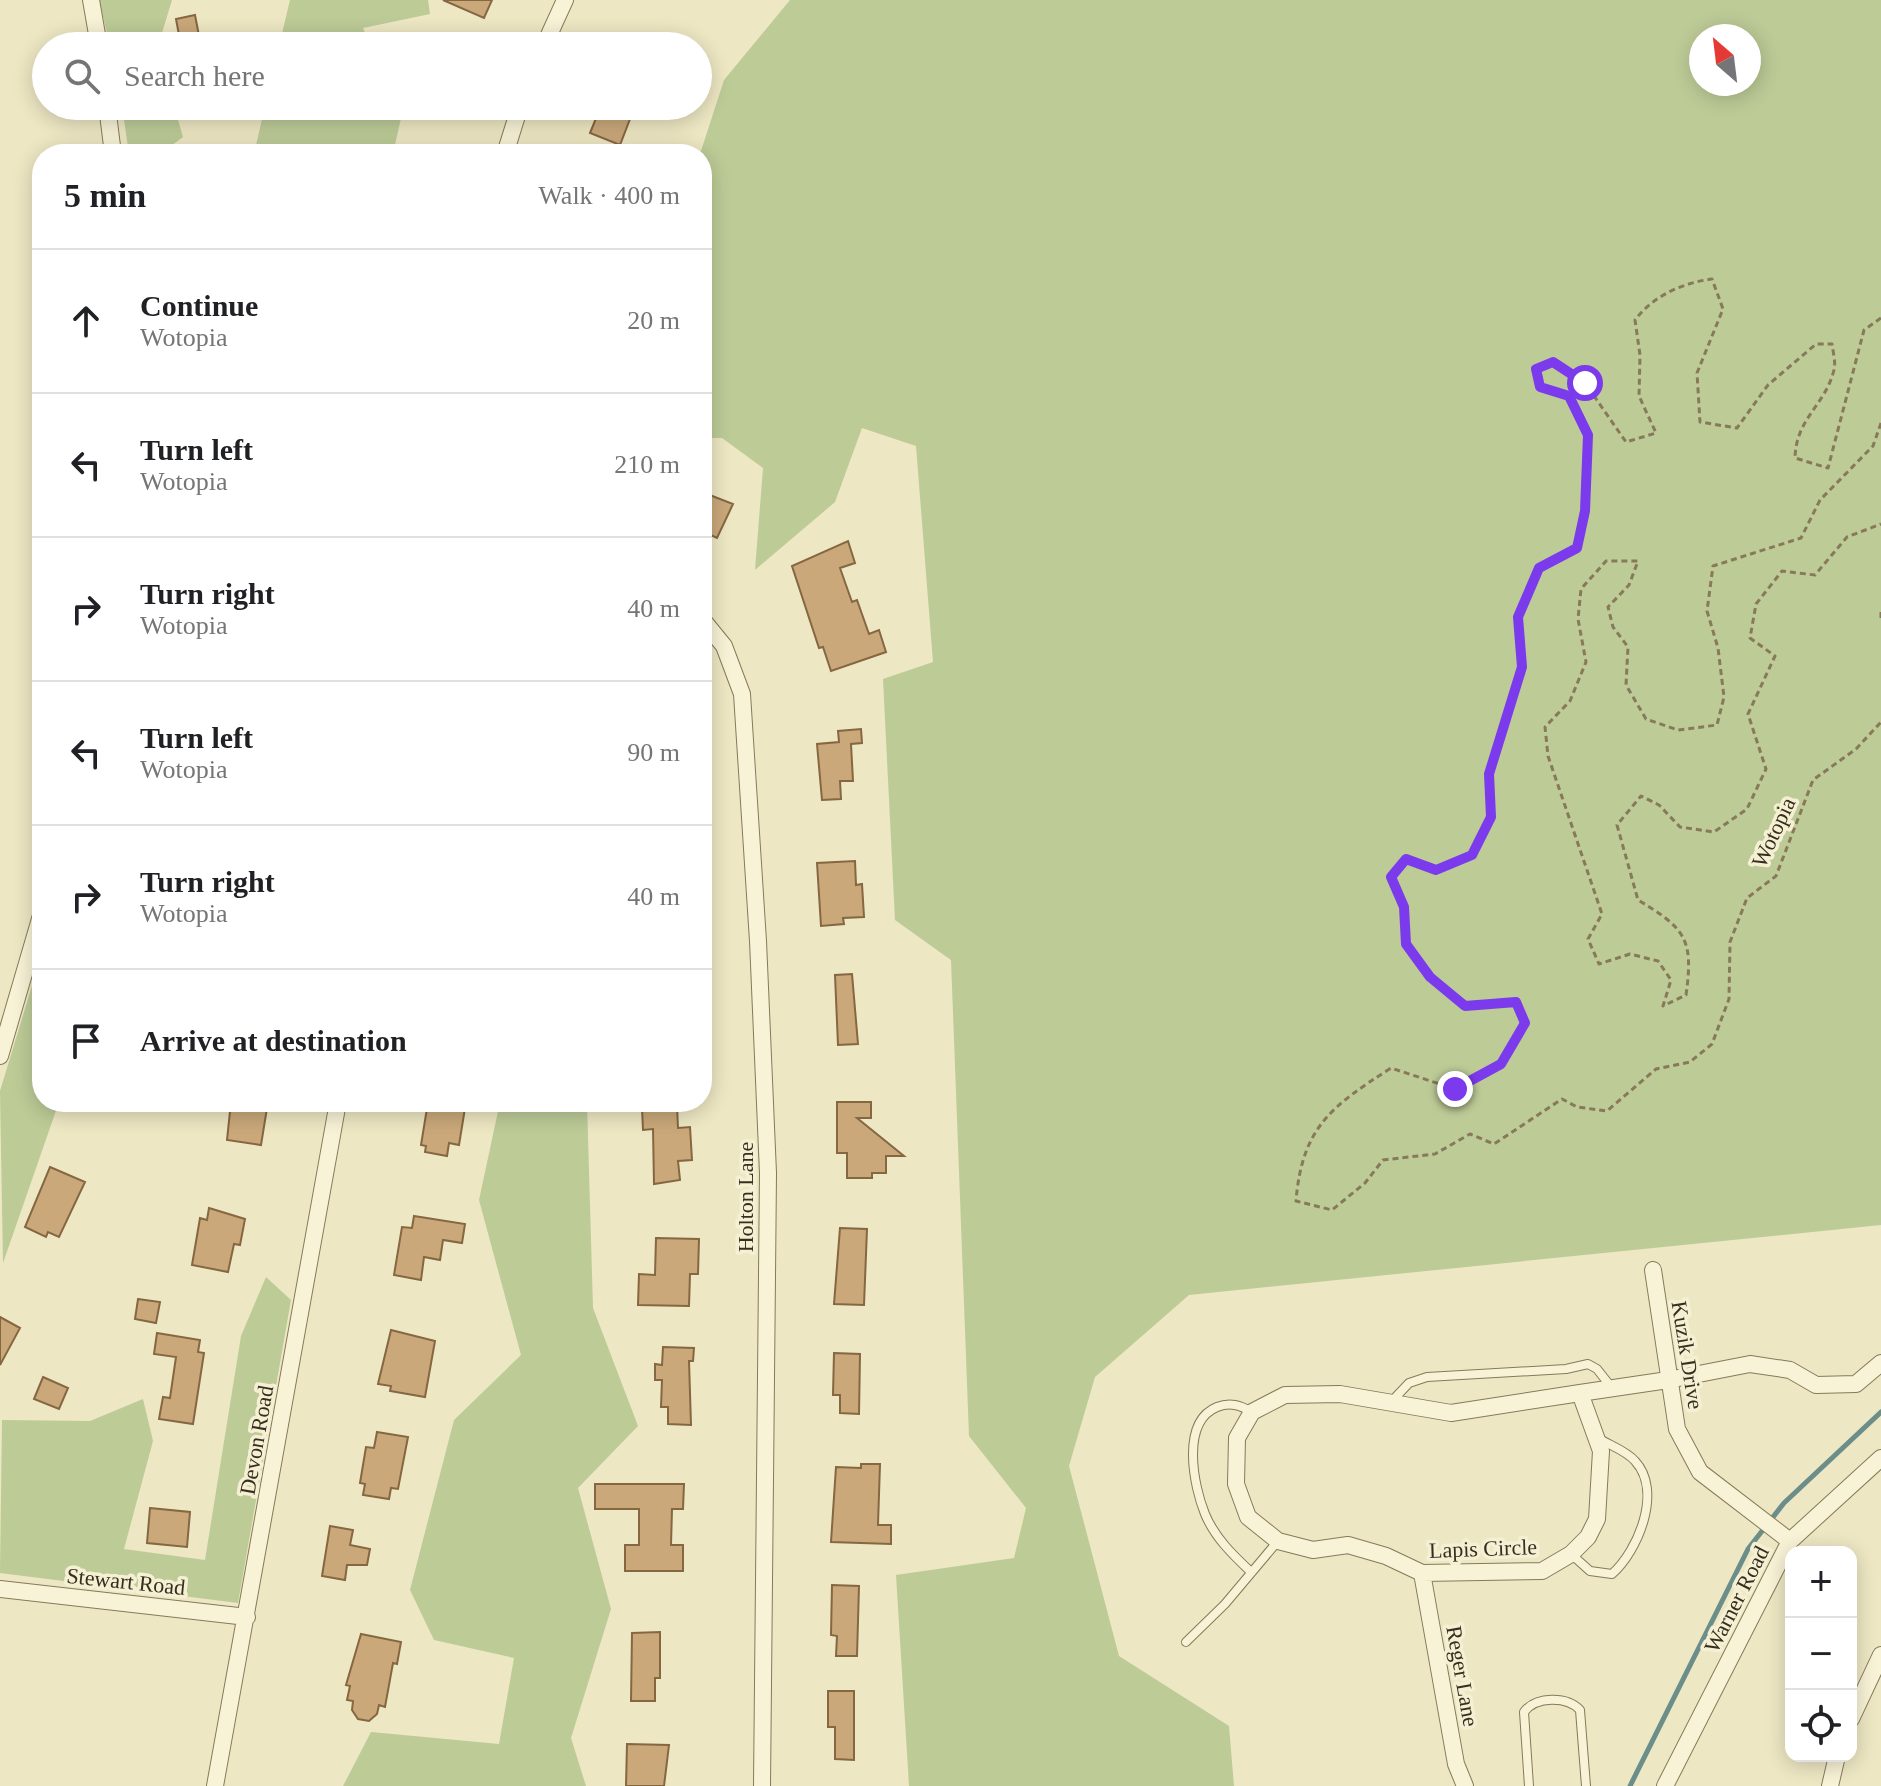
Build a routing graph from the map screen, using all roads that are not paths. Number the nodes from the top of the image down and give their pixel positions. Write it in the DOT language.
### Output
graph roads {
  1 [pos="91,0"];
  2 [pos="565,0"];
  3 [pos="97,32"];
  4 [pos="550,32"];
  5 [pos="109,120"];
  6 [pos="516,120"];
  7 [pos="112,144"];
  8 [pos="508,144"];
  9 [pos="712,631"];
  10 [pos="32,946"];
  11 [pos="0,1056"];
  12 [pos="336,1112"];
  13 [pos="1653,1270"];
  14 [pos="1881,1363"];
  15 [pos="1668,1380"];
  16 [pos="1612,1388"];
  17 [pos="1580,1393"];
  18 [pos="1391,1402"];
  19 [pos="1252,1412"];
  20 [pos="1598,1438"];
  21 [pos="1881,1458"];
  22 [pos="1278,1541"];
  23 [pos="1790,1541"];
  24 [pos="1571,1554"];
  25 [pos="1251,1572"];
  26 [pos="1422,1573"];
  27 [pos="0,1589"];
  28 [pos="247,1617"];
  29 [pos="1186,1642"];
  30 [pos="1881,1655"];
  31 [pos="1857,1706"];
  32 [pos="1836,1762"];
  33 [pos="215,1786"];
  34 [pos="762,1786"];
  35 [pos="1465,1786"];
  36 [pos="1529,1786"];
  37 [pos="1586,1786"];
  38 [pos="1665,1786"];
  39 [pos="1830,1786"];
  1 -- 3 [label="street"];
  2 -- 4 [label="street"];
  5 -- 7 [label="street"];
  6 -- 8 [label="street"];
  9 -- 34 [label="street, Holton Lane"];
  10 -- 11 [label="street"];
  12 -- 28 [label="street, Devon Road"];
  13 -- 15 [label="street, Kuzik Drive"];
  14 -- 15 [label="street"];
  15 -- 16 [label="street"];
  15 -- 23 [label="street, Kuzik Drive"];
  16 -- 17 [label="street"];
  16 -- 18 [label="lane"];
  17 -- 18 [label="street"];
  17 -- 20 [label="street, Lapis Circle"];
  18 -- 19 [label="street"];
  19 -- 22 [label="street, Lapis Circle"];
  19 -- 25 [label="lane"];
  20 -- 24 [label="street, Lapis Circle"];
  20 -- 24 [label="lane"];
  21 -- 23 [label="street, Warner Road"];
  22 -- 25 [label="lane"];
  22 -- 26 [label="street, Lapis Circle"];
  23 -- 38 [label="street, Warner Road"];
  24 -- 26 [label="street, Lapis Circle"];
  25 -- 29 [label="lane"];
  26 -- 35 [label="street, Reger Lane"];
  27 -- 28 [label="street, Stewart Road"];
  28 -- 33 [label="street, Devon Road"];
  30 -- 31 [label="street"];
  32 -- 39 [label="street"];
  36 -- 37 [label="lane"];
}
